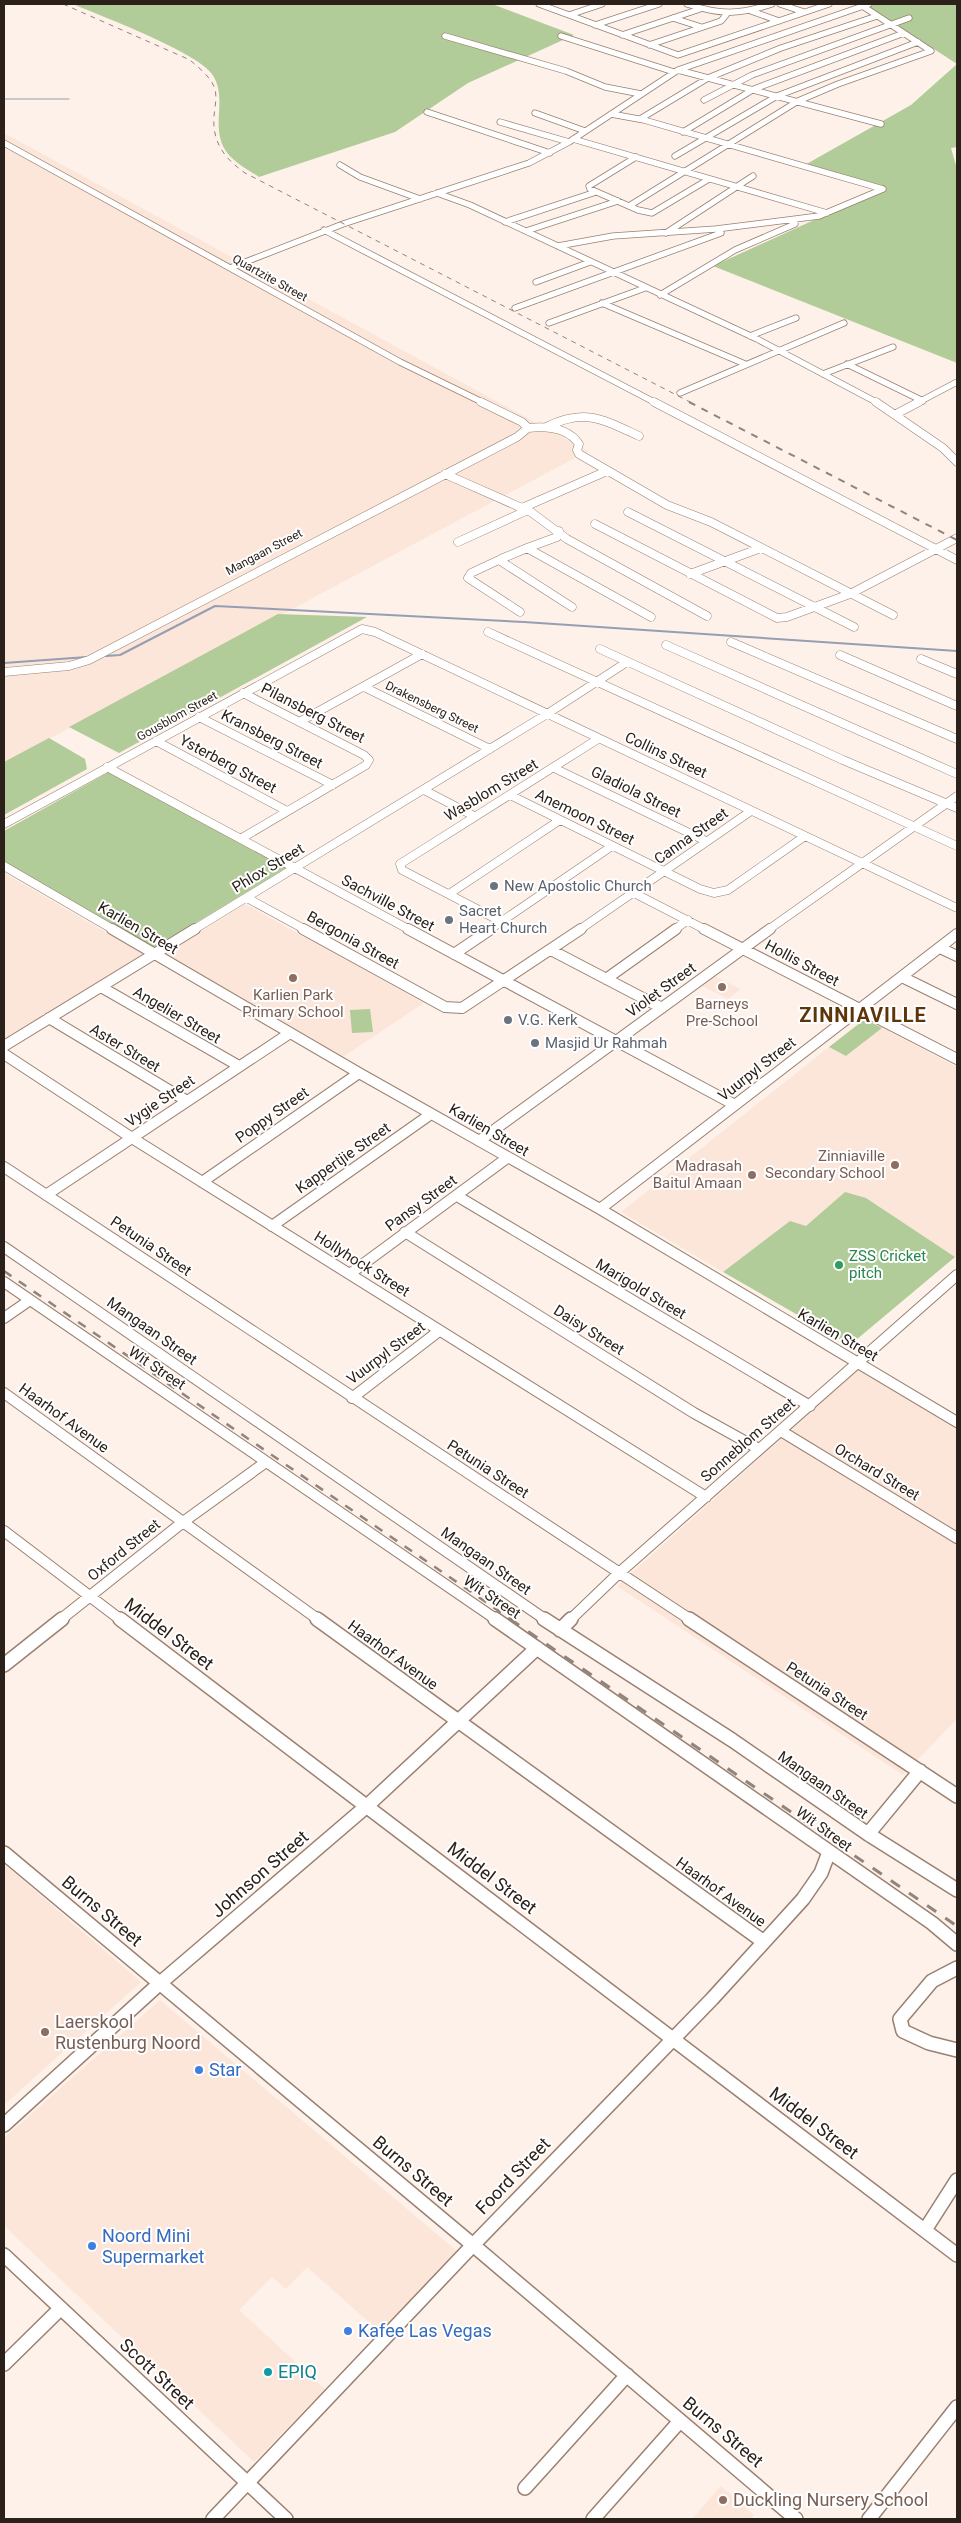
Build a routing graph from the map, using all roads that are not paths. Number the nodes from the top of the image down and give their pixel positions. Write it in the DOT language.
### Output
graph roads {
  1 [pos="542,4"];
  2 [pos="602,4"];
  3 [pos="634,4"];
  4 [pos="659,4"];
  5 [pos="687,4"];
  6 [pos="772,4"];
  7 [pos="780,4"];
  8 [pos="828,4"];
  9 [pos="864,4"];
  10 [pos="646,8"];
  11 [pos="700,9"];
  12 [pos="752,11"];
  13 [pos="804,12"];
  14 [pos="569,15"];
  15 [pos="726,15"];
  16 [pos="877,16"];
  17 [pos="673,18"];
  18 [pos="909,18"];
  19 [pos="779,21"];
  20 [pos="891,24"];
  21 [pos="595,25"];
  22 [pos="701,27"];
  23 [pos="904,33"];
  24 [pos="622,35"];
  25 [pos="445,36"];
  26 [pos="561,36"];
  27 [pos="918,42"];
  28 [pos="649,45"];
  29 [pos="676,71"];
  30 [pos="708,78"];
  31 [pos="732,84"];
  32 [pos="754,89"];
  33 [pos="641,94"];
  34 [pos="777,96"];
  35 [pos="704,100"];
  36 [pos="798,102"];
  37 [pos="426,112"];
  38 [pos="535,113"];
  39 [pos="611,114"];
  40 [pos="640,119"];
  41 [pos="500,122"];
  42 [pos="881,124"];
  43 [pos="585,131"];
  44 [pos="683,132"];
  45 [pos="706,138"];
  46 [pos="571,141"];
  47 [pos="4,143"];
  48 [pos="729,145"];
  49 [pos="550,153"];
  50 [pos="675,156"];
  51 [pos="636,157"];
  52 [pos="340,166"];
  53 [pos="687,172"];
  54 [pos="752,176"];
  55 [pos="709,179"];
  56 [pos="736,186"];
  57 [pos="596,192"];
  58 [pos="437,193"];
  59 [pos="420,199"];
  60 [pos="618,201"];
  61 [pos="629,206"];
  62 [pos="827,213"];
  63 [pos="794,220"];
  64 [pos="506,222"];
  65 [pos="729,227"];
  66 [pos="324,230"];
  67 [pos="526,232"];
  68 [pos="666,233"];
  69 [pos="558,246"];
  70 [pos="590,262"];
  71 [pos="230,268"];
  72 [pos="611,272"];
  73 [pos="536,282"];
  74 [pos="645,288"];
  75 [pos="660,295"];
  76 [pos="602,304"];
  77 [pos="515,308"];
  78 [pos="796,318"];
  79 [pos="549,323"];
  80 [pos="844,323"];
  81 [pos="750,336"];
  82 [pos="893,347"];
  83 [pos="779,350"];
  84 [pos="745,364"];
  85 [pos="847,364"];
  86 [pos="823,374"];
  87 [pos="956,383"];
  88 [pos="680,393"];
  89 [pos="923,401"];
  90 [pos="896,414"];
  91 [pos="546,427"];
  92 [pos="528,428"];
  93 [pos="639,436"];
  94 [pos="956,459"];
  95 [pos="607,471"];
  96 [pos="445,474"];
  97 [pos="525,509"];
  98 [pos="628,512"];
  99 [pos="595,524"];
  100 [pos="559,532"];
  101 [pos="957,538"];
  102 [pos="458,542"];
  103 [pos="527,548"];
  104 [pos="760,548"];
  105 [pos="937,549"];
  106 [pos="501,559"];
  107 [pos="957,560"];
  108 [pos="728,562"];
  109 [pos="690,574"];
  110 [pos="850,594"];
  111 [pos="572,607"];
  112 [pos="814,607"];
  113 [pos="520,612"];
  114 [pos="893,615"];
  115 [pos="707,616"];
  116 [pos="651,617"];
  117 [pos="854,627"];
  118 [pos="362,629"];
  119 [pos="488,632"];
  120 [pos="732,642"];
  121 [pos="666,645"];
  122 [pos="600,648"];
  123 [pos="422,654"];
  124 [pos="840,655"];
  125 [pos="921,659"];
  126 [pos="627,662"];
  127 [pos="4,672"];
  128 [pos="957,674"];
  129 [pos="595,683"];
  130 [pos="364,687"];
  131 [pos="243,693"];
  132 [pos="957,706"];
  133 [pos="547,714"];
  134 [pos="199,717"];
  135 [pos="301,721"];
  136 [pos="598,739"];
  137 [pos="957,739"];
  138 [pos="156,741"];
  139 [pos="490,749"];
  140 [pos="107,767"];
  141 [pos="554,768"];
  142 [pos="957,774"];
  143 [pos="333,785"];
  144 [pos="424,790"];
  145 [pos="510,795"];
  146 [pos="957,796"];
  147 [pos="946,803"];
  148 [pos="957,808"];
  149 [pos="287,811"];
  150 [pos="751,811"];
  151 [pos="474,816"];
  152 [pos="560,820"];
  153 [pos="4,824"];
  154 [pos="914,827"];
  155 [pos="805,836"];
  156 [pos="242,838"];
  157 [pos="706,841"];
  158 [pos="612,846"];
  159 [pos="957,846"];
  160 [pos="862,864"];
  161 [pos="4,866"];
  162 [pos="295,869"];
  163 [pos="665,871"];
  164 [pos="634,893"];
  165 [pos="449,894"];
  166 [pos="247,898"];
  167 [pos="957,908"];
  168 [pos="688,920"];
  169 [pos="500,921"];
  170 [pos="957,934"];
  171 [pos="743,948"];
  172 [pos="940,948"];
  173 [pos="551,950"];
  174 [pos="153,954"];
  175 [pos="454,954"];
  176 [pos="957,956"];
  177 [pos="902,977"];
  178 [pos="606,979"];
  179 [pos="503,981"];
  180 [pos="101,987"];
  181 [pos="957,1004"];
  182 [pos="445,1007"];
  183 [pos="662,1008"];
  184 [pos="860,1008"];
  185 [pos="49,1018"];
  186 [pos="290,1032"];
  187 [pos="615,1041"];
  188 [pos="4,1046"];
  189 [pos="4,1054"];
  190 [pos="957,1059"];
  191 [pos="239,1066"];
  192 [pos="359,1074"];
  193 [pos="187,1101"];
  194 [pos="735,1105"];
  195 [pos="431,1114"];
  196 [pos="132,1138"];
  197 [pos="479,1141"];
  198 [pos="507,1158"];
  199 [pos="4,1167"];
  200 [pos="202,1182"];
  201 [pos="46,1195"];
  202 [pos="457,1196"];
  203 [pos="600,1209"];
  204 [pos="272,1226"];
  205 [pos="405,1232"];
  206 [pos="4,1246"];
  207 [pos="351,1273"];
  208 [pos="957,1275"];
  209 [pos="4,1282"];
  210 [pos="30,1300"];
  211 [pos="4,1318"];
  212 [pos="439,1332"];
  213 [pos="858,1363"];
  214 [pos="4,1393"];
  215 [pos="352,1398"];
  216 [pos="810,1406"];
  217 [pos="957,1422"];
  218 [pos="781,1431"];
  219 [pos="759,1449"];
  220 [pos="266,1462"];
  221 [pos="706,1497"];
  222 [pos="183,1522"];
  223 [pos="4,1531"];
  224 [pos="957,1538"];
  225 [pos="619,1573"];
  226 [pos="90,1596"];
  227 [pos="560,1630"];
  228 [pos="537,1648"];
  229 [pos="4,1665"];
  230 [pos="459,1721"];
  231 [pos="920,1771"];
  232 [pos="957,1796"];
  233 [pos="368,1806"];
  234 [pos="868,1834"];
  235 [pos="829,1852"];
  236 [pos="4,1853"];
  237 [pos="957,1890"];
  238 [pos="764,1942"];
  239 [pos="957,1944"];
  240 [pos="957,1968"];
  241 [pos="159,1984"];
  242 [pos="673,2039"];
  243 [pos="957,2050"];
  244 [pos="4,2125"];
  245 [pos="957,2180"];
  246 [pos="925,2230"];
  247 [pos="473,2245"];
  248 [pos="4,2255"];
  249 [pos="957,2255"];
  250 [pos="60,2309"];
  251 [pos="4,2364"];
  252 [pos="627,2375"];
  253 [pos="957,2407"];
  254 [pos="680,2421"];
  255 [pos="248,2483"];
  256 [pos="525,2488"];
  257 [pos="213,2519"];
  258 [pos="286,2519"];
  259 [pos="593,2519"];
  260 [pos="796,2519"];
  261 [pos="869,2519"];
  1 -- 14 [label="street"];
  2 -- 14 [label="street"];
  3 -- 10 [label="street"];
  4 -- 10 [label="street"];
  5 -- 11 [label="street"];
  6 -- 12 [label="street"];
  7 -- 13 [label="street"];
  8 -- 13 [label="street"];
  9 -- 16 [label="street"];
  9 -- 29 [label="street"];
  10 -- 21 [label="street"];
  11 -- 15 [label="street"];
  11 -- 17 [label="street"];
  12 -- 15 [label="street"];
  12 -- 19 [label="street"];
  13 -- 19 [label="street"];
  14 -- 21 [label="street"];
  15 -- 22 [label="street"];
  16 -- 20 [label="street"];
  16 -- 30 [label="street"];
  17 -- 22 [label="street"];
  17 -- 24 [label="street"];
  18 -- 20 [label="street"];
  19 -- 28 [label="street"];
  20 -- 23 [label="street"];
  20 -- 31 [label="street"];
  21 -- 24 [label="street"];
  22 -- 28 [label="street"];
  23 -- 27 [label="street"];
  23 -- 32 [label="street"];
  24 -- 28 [label="street"];
  25 -- 33 [label="street"];
  26 -- 29 [label="street"];
  27 -- 34 [label="street"];
  27 -- 36 [label="street"];
  29 -- 30 [label="street"];
  29 -- 33 [label="street"];
  30 -- 31 [label="street"];
  30 -- 40 [label="street"];
  31 -- 32 [label="street"];
  31 -- 35 [label="street"];
  32 -- 34 [label="street"];
  32 -- 44 [label="street"];
  33 -- 39 [label="street"];
  34 -- 36 [label="street"];
  34 -- 45 [label="street"];
  36 -- 42 [label="street"];
  36 -- 48 [label="street"];
  37 -- 49 [label="street"];
  38 -- 43 [label="street"];
  39 -- 40 [label="street"];
  39 -- 43 [label="street"];
  40 -- 44 [label="street"];
  41 -- 46 [label="street"];
  43 -- 46 [label="street"];
  44 -- 45 [label="street"];
  45 -- 48 [label="street"];
  45 -- 50 [label="street"];
  46 -- 49 [label="street"];
  46 -- 51 [label="street"];
  47 -- 71 [label="street, Quartzite Street"];
  48 -- 53 [label="street"];
  48 -- 62 [label="street"];
  49 -- 58 [label="street"];
  51 -- 53 [label="street"];
  51 -- 57 [label="street"];
  52 -- 59 [label="street"];
  53 -- 55 [label="street"];
  53 -- 61 [label="street"];
  54 -- 56 [label="street"];
  55 -- 56 [label="street"];
  55 -- 61 [label="street"];
  56 -- 62 [label="street"];
  56 -- 68 [label="street"];
  57 -- 60 [label="street"];
  57 -- 64 [label="street"];
  58 -- 59 [label="street"];
  58 -- 64 [label="street"];
  59 -- 66 [label="street"];
  60 -- 61 [label="street"];
  60 -- 67 [label="street"];
  62 -- 63 [label="street"];
  63 -- 65 [label="street"];
  63 -- 75 [label="street"];
  64 -- 67 [label="street"];
  65 -- 68 [label="street"];
  65 -- 72 [label="street"];
  66 -- 71 [label="street"];
  66 -- 105 [label="street"];
  67 -- 69 [label="street"];
  68 -- 69 [label="street"];
  69 -- 70 [label="street"];
  70 -- 72 [label="street"];
  70 -- 73 [label="street"];
  71 -- 92 [label="street, Quartzite Street"];
  72 -- 74 [label="street"];
  72 -- 77 [label="street"];
  74 -- 75 [label="street"];
  74 -- 76 [label="street"];
  75 -- 81 [label="street"];
  76 -- 79 [label="street"];
  76 -- 84 [label="street"];
  78 -- 81 [label="street"];
  80 -- 83 [label="street"];
  81 -- 83 [label="street"];
  82 -- 85 [label="street"];
  83 -- 84 [label="street"];
  83 -- 86 [label="street"];
  84 -- 88 [label="street"];
  85 -- 86 [label="street"];
  85 -- 89 [label="street"];
  86 -- 90 [label="street"];
  87 -- 89 [label="street"];
  89 -- 90 [label="street"];
  90 -- 94 [label="street"];
  91 -- 92 [label="street"];
  91 -- 93 [label="street"];
  91 -- 95 [label="street"];
  92 -- 96 [label="street, Mangaan Street"];
  95 -- 97 [label="street"];
  95 -- 104 [label="street"];
  96 -- 97 [label="street"];
  96 -- 127 [label="street, Mangaan Street"];
  97 -- 100 [label="street"];
  97 -- 102 [label="street"];
  98 -- 108 [label="street"];
  99 -- 109 [label="street"];
  100 -- 103 [label="street"];
  100 -- 115 [label="street"];
  101 -- 105 [label="street"];
  103 -- 106 [label="street"];
  103 -- 116 [label="street"];
  104 -- 108 [label="street"];
  104 -- 110 [label="street"];
  105 -- 107 [label="street"];
  105 -- 110 [label="street"];
  106 -- 111 [label="street"];
  106 -- 113 [label="street"];
  108 -- 109 [label="street"];
  108 -- 112 [label="street"];
  109 -- 112 [label="street"];
  110 -- 112 [label="street"];
  110 -- 114 [label="street"];
  112 -- 117 [label="street"];
  118 -- 123 [label="street, Collins Street"];
  118 -- 131 [label="street, Gousblom Street"];
  119 -- 129 [label="street"];
  120 -- 137 [label="street"];
  121 -- 142 [label="street"];
  122 -- 126 [label="street"];
  123 -- 130 [label="street"];
  123 -- 133 [label="street, Collins Street"];
  124 -- 132 [label="street"];
  125 -- 128 [label="street"];
  126 -- 129 [label="street, Phlox Street"];
  126 -- 147 [label="street"];
  129 -- 133 [label="street, Phlox Street"];
  129 -- 154 [label="street"];
  130 -- 135 [label="street"];
  130 -- 139 [label="street, Drakensberg Street"];
  131 -- 134 [label="street, Gousblom Street"];
  131 -- 135 [label="street, Pilansberg Street"];
  133 -- 136 [label="street, Collins Street"];
  133 -- 139 [label="street, Phlox Street"];
  134 -- 138 [label="street, Gousblom Street"];
  134 -- 143 [label="street, Kransberg Street"];
  135 -- 143 [label="street, Pilansberg Street"];
  136 -- 141 [label="street, Wasblom Street"];
  136 -- 150 [label="street, Collins Street"];
  138 -- 140 [label="street, Gousblom Street"];
  138 -- 149 [label="street, Ysterberg Street"];
  139 -- 144 [label="street, Phlox Street"];
  140 -- 153 [label="street, Gousblom Street"];
  140 -- 156 [label="street, Sachville Street"];
  141 -- 145 [label="street, Wasblom Street"];
  141 -- 157 [label="street, Gladiola Street"];
  143 -- 149 [label="street, Pilansberg Street"];
  144 -- 151 [label="street"];
  144 -- 162 [label="street, Phlox Street"];
  145 -- 151 [label="street, Wasblom Street"];
  145 -- 152 [label="street, Anemoon Street"];
  146 -- 147 [label="street, Violet Street"];
  147 -- 148 [label="street"];
  147 -- 154 [label="street, Violet Street"];
  149 -- 156 [label="street, Pilansberg Street"];
  150 -- 155 [label="street, Collins Street"];
  150 -- 157 [label="street, Canna Street"];
  151 -- 165 [label="street, Wasblom Street"];
  152 -- 158 [label="street, Anemoon Street"];
  152 -- 165 [label="street"];
  154 -- 159 [label="street"];
  154 -- 160 [label="street, Violet Street"];
  155 -- 160 [label="street, Collins Street"];
  155 -- 163 [label="street, Anemoon Street"];
  156 -- 162 [label="street, Sachville Street"];
  157 -- 163 [label="street, Canna Street"];
  158 -- 163 [label="street, Anemoon Street"];
  158 -- 169 [label="street"];
  160 -- 167 [label="street, Collins Street"];
  160 -- 171 [label="street, Violet Street"];
  161 -- 174 [label="street, Karlien Street"];
  162 -- 166 [label="street, Phlox Street"];
  162 -- 175 [label="street, Sachville Street"];
  163 -- 164 [label="street, Canna Street"];
  164 -- 168 [label="street, Hollis Street"];
  164 -- 173 [label="street, Canna Street"];
  165 -- 169 [label="street"];
  166 -- 174 [label="street, Phlox Street"];
  166 -- 182 [label="street, Bergonia Street"];
  168 -- 171 [label="street, Hollis Street"];
  168 -- 178 [label="street"];
  169 -- 175 [label="street"];
  170 -- 172 [label="street, Vuurpyl Street"];
  171 -- 183 [label="street, Violet Street"];
  171 -- 184 [label="street, Hollis Street"];
  172 -- 176 [label="street"];
  172 -- 177 [label="street, Vuurpyl Street"];
  173 -- 178 [label="street"];
  173 -- 179 [label="street, Canna Street"];
  174 -- 180 [label="street, Phlox Street"];
  174 -- 186 [label="street, Karlien Street"];
  175 -- 179 [label="street, Sachville Street"];
  177 -- 181 [label="street"];
  177 -- 184 [label="street, Vuurpyl Street"];
  178 -- 183 [label="street"];
  179 -- 182 [label="street, Canna Street"];
  179 -- 187 [label="street, Sachville Street"];
  180 -- 185 [label="street, Phlox Street"];
  180 -- 191 [label="street, Angelier Street"];
  183 -- 187 [label="street, Violet Street"];
  184 -- 190 [label="street, Hollis Street"];
  184 -- 194 [label="street, Vuurpyl Street"];
  185 -- 188 [label="street, Phlox Street"];
  185 -- 193 [label="street, Aster Street"];
  186 -- 191 [label="street, Vygie Street"];
  186 -- 192 [label="street, Karlien Street"];
  187 -- 194 [label="street, Sachville Street"];
  187 -- 197 [label="street, Violet Street"];
  189 -- 196 [label="street, Hollyhock Street"];
  191 -- 193 [label="street, Vygie Street"];
  192 -- 195 [label="street, Karlien Street"];
  192 -- 200 [label="street, Poppy Street"];
  193 -- 196 [label="street, Vygie Street"];
  194 -- 203 [label="street, Vuurpyl Street"];
  195 -- 197 [label="street, Karlien Street"];
  195 -- 204 [label="street, Kappertjie Street"];
  196 -- 200 [label="street, Hollyhock Street"];
  196 -- 201 [label="street, Vygie Street"];
  197 -- 198 [label="street, Karlien Street"];
  198 -- 202 [label="street, Pansy Street"];
  198 -- 203 [label="street, Karlien Street"];
  199 -- 201 [label="street, Petunia Street"];
  200 -- 204 [label="street, Hollyhock Street"];
  201 -- 215 [label="street, Petunia Street"];
  202 -- 205 [label="street, Pansy Street"];
  202 -- 216 [label="street, Marigold Street"];
  203 -- 213 [label="street, Karlien Street"];
  204 -- 207 [label="street, Hollyhock Street"];
  205 -- 207 [label="street, Pansy Street"];
  205 -- 219 [label="street, Daisy Street"];
  206 -- 227 [label="street, Mangaan Street"];
  207 -- 212 [label="street, Hollyhock Street"];
  208 -- 213 [label="street, Sonneblom Street"];
  209 -- 210 [label="street, Wit Street"];
  210 -- 211 [label="street"];
  210 -- 220 [label="street, Wit Street"];
  212 -- 215 [label="street, Vuurpyl Street"];
  212 -- 221 [label="street, Hollyhock Street"];
  213 -- 216 [label="street, Sonneblom Street"];
  213 -- 217 [label="street, Karlien Street"];
  214 -- 222 [label="street, Haarhof Avenue"];
  215 -- 225 [label="street, Petunia Street"];
  216 -- 218 [label="street, Sonneblom Street"];
  218 -- 219 [label="street, Sonneblom Street"];
  218 -- 224 [label="street, Orchard Street"];
  219 -- 221 [label="street, Sonneblom Street"];
  220 -- 222 [label="street, Oxford Street"];
  220 -- 228 [label="street, Wit Street"];
  221 -- 225 [label="street, Sonneblom Street"];
  222 -- 226 [label="street, Oxford Street"];
  222 -- 230 [label="street, Haarhof Avenue"];
  223 -- 226 [label="street, Middel Street"];
  225 -- 227 [label="street, Sonneblom Street"];
  225 -- 231 [label="street, Petunia Street"];
  226 -- 229 [label="street, Oxford Street"];
  226 -- 233 [label="street, Middel Street"];
  227 -- 234 [label="street, Mangaan Street"];
  228 -- 230 [label="street, Johnson Street"];
  228 -- 235 [label="street, Wit Street"];
  230 -- 233 [label="street, Johnson Street"];
  230 -- 238 [label="street, Haarhof Avenue"];
  231 -- 232 [label="street, Petunia Street"];
  231 -- 234 [label="street"];
  233 -- 241 [label="street, Johnson Street"];
  233 -- 242 [label="street, Middel Street"];
  234 -- 237 [label="street, Mangaan Street"];
  235 -- 238 [label="street, Foord Street"];
  235 -- 239 [label="street, Wit Street"];
  236 -- 241 [label="street, Burns Street"];
  238 -- 242 [label="street, Foord Street"];
  240 -- 243 [label="street"];
  241 -- 244 [label="street, Johnson Street"];
  241 -- 247 [label="street, Burns Street"];
  242 -- 246 [label="street, Middel Street"];
  242 -- 247 [label="street, Foord Street"];
  245 -- 246 [label="street"];
  246 -- 249 [label="street, Middel Street"];
  247 -- 252 [label="street, Burns Street"];
  247 -- 255 [label="street, Foord Street"];
  248 -- 250 [label="street, Scott Street"];
  250 -- 251 [label="street"];
  250 -- 255 [label="street, Scott Street"];
  252 -- 254 [label="street, Burns Street"];
  252 -- 256 [label="street"];
  253 -- 261 [label="street"];
  254 -- 259 [label="street"];
  254 -- 260 [label="street, Burns Street"];
  255 -- 257 [label="street, Foord Street"];
  255 -- 258 [label="street, Scott Street"];
}
